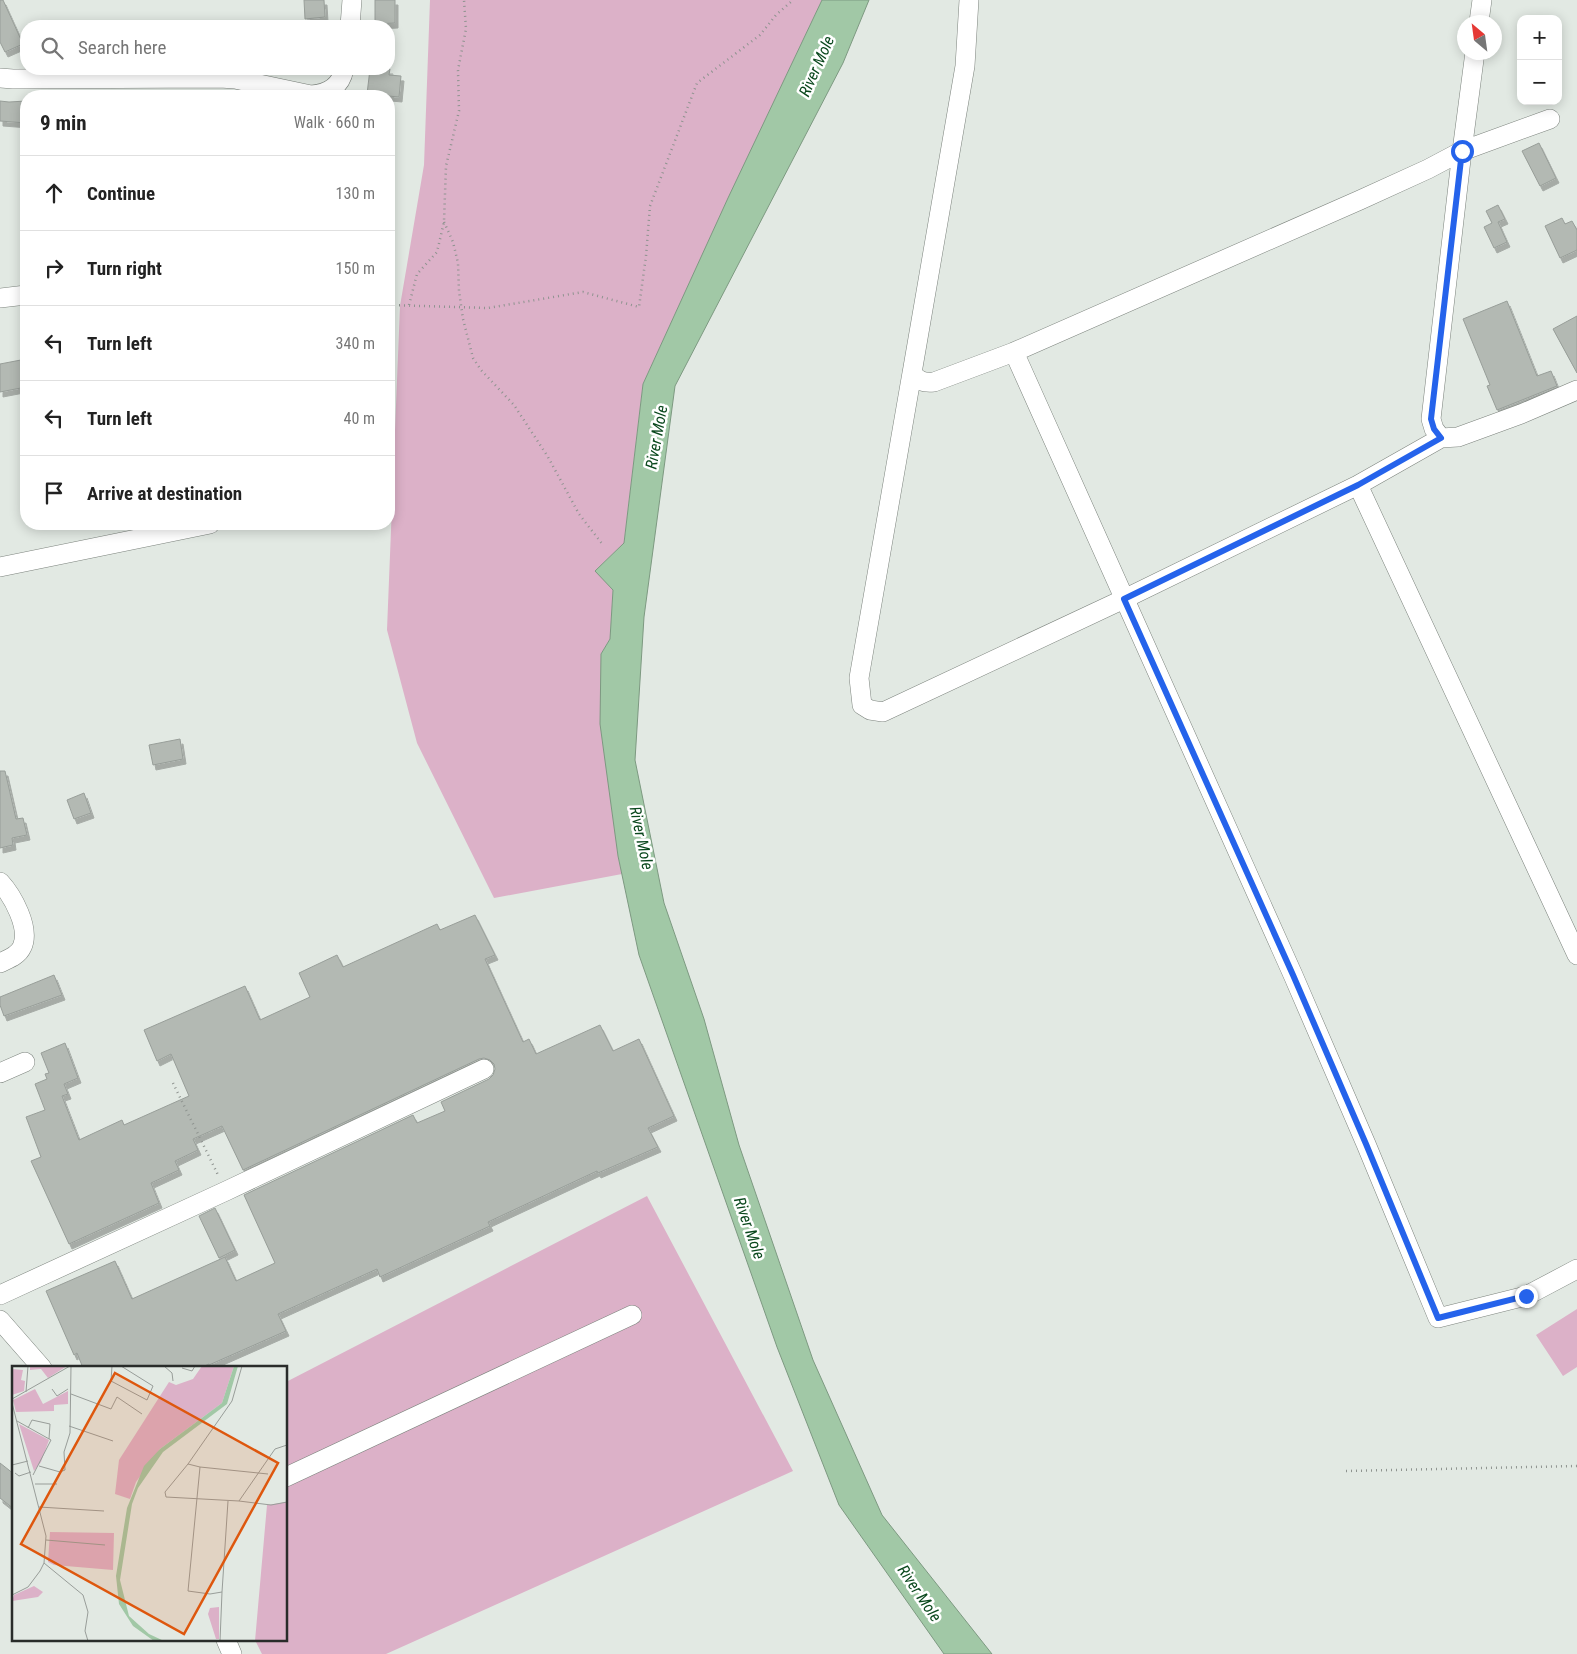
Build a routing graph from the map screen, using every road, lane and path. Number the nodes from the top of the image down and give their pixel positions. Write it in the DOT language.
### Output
graph roads {
  1 [pos="352,0"];
  2 [pos="464,0"];
  3 [pos="793,0"];
  4 [pos="969,0"];
  5 [pos="1482,0"];
  6 [pos="1481,15"];
  7 [pos="350,20"];
  8 [pos="1474,60"];
  9 [pos="342,75"];
  10 [pos="0,78"];
  11 [pos="287,90"];
  12 [pos="330,90"];
  13 [pos="1550,119"];
  14 [pos="1462,151"];
  15 [pos="444,222"];
  16 [pos="20,296"];
  17 [pos="0,298"];
  18 [pos="395,304"];
  19 [pos="408,305"];
  20 [pos="461,306"];
  21 [pos="1014,352"];
  22 [pos="912,373"];
  23 [pos="1577,390"];
  24 [pos="1441,438"];
  25 [pos="1358,485"];
  26 [pos="180,530"];
  27 [pos="603,545"];
  28 [pos="0,566"];
  29 [pos="1124,599"];
  30 [pos="0,882"];
  31 [pos="1577,955"];
  32 [pos="0,963"];
  33 [pos="25,1062"];
  34 [pos="484,1069"];
  35 [pos="0,1073"];
  36 [pos="173,1082"];
  37 [pos="226,1192"];
  38 [pos="1577,1269"];
  39 [pos="0,1295"];
  40 [pos="632,1315"];
  41 [pos="0,1320"];
  42 [pos="40,1366"];
  43 [pos="1577,1466"];
  44 [pos="1346,1471"];
  45 [pos="288,1476"];
  46 [pos="227,1642"];
  47 [pos="232,1654"];
  1 -- 7 [label="street"];
  2 -- 15 [label="path"];
  3 -- 20 [label="path"];
  4 -- 22 [label="street"];
  5 -- 6 [label="street"];
  8 -- 14 [label="street"];
  9 -- 12 [label="street"];
  10 -- 11 [label="street"];
  13 -- 14 [label="street"];
  14 -- 21 [label="street"];
  14 -- 24 [label="street"];
  15 -- 19 [label="path"];
  15 -- 20 [label="path"];
  16 -- 17 [label="street"];
  18 -- 19 [label="path"];
  19 -- 20 [label="path"];
  20 -- 27 [label="path"];
  21 -- 22 [label="street"];
  21 -- 29 [label="street"];
  22 -- 29 [label="street"];
  23 -- 24 [label="street"];
  24 -- 25 [label="street"];
  25 -- 29 [label="street"];
  25 -- 31 [label="street"];
  26 -- 28 [label="street"];
  29 -- 38 [label="street"];
  30 -- 32 [label="street"];
  33 -- 35 [label="street"];
  34 -- 37 [label="street"];
  36 -- 37 [label="path"];
  37 -- 39 [label="street"];
  40 -- 45 [label="street"];
  41 -- 42 [label="street"];
  43 -- 44 [label="path"];
  46 -- 47 [label="street"];
}
